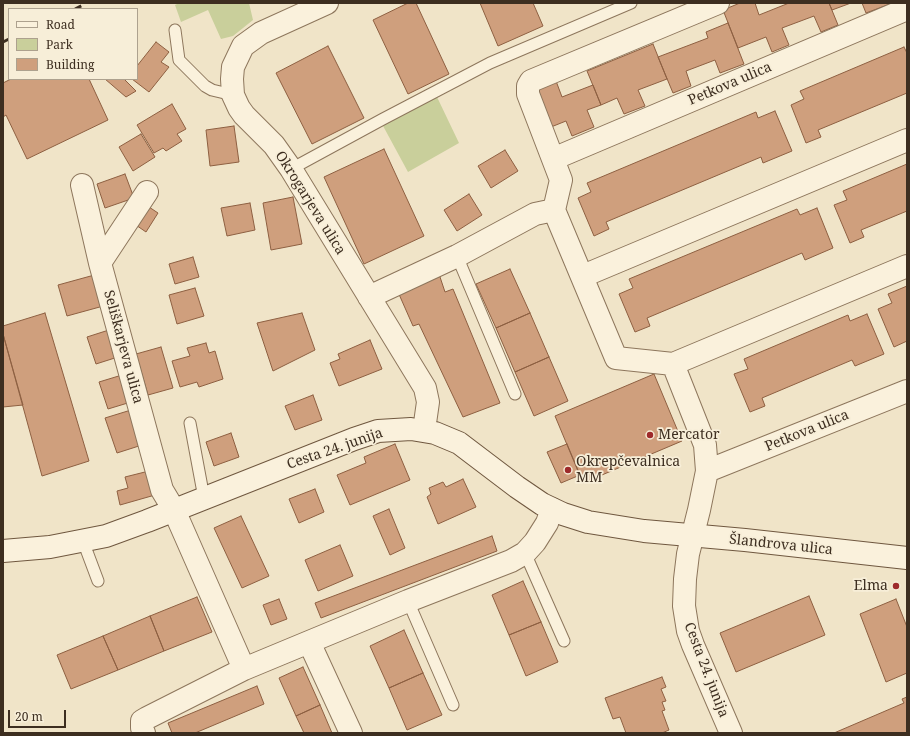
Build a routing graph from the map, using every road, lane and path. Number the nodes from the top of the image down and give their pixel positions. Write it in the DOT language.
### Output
graph roads {
  1 [pos="327,3"];
  2 [pos="631,3"];
  3 [pos="718,3"];
  4 [pos="907,9"];
  5 [pos="175,30"];
  6 [pos="233,95"];
  7 [pos="907,140"];
  8 [pos="553,159"];
  9 [pos="291,169"];
  10 [pos="82,186"];
  11 [pos="147,192"];
  12 [pos="554,210"];
  13 [pos="457,256"];
  14 [pos="100,263"];
  15 [pos="907,266"];
  16 [pos="583,276"];
  17 [pos="370,297"];
  18 [pos="673,364"];
  19 [pos="907,391"];
  20 [pos="515,394"];
  21 [pos="190,423"];
  22 [pos="424,430"];
  23 [pos="706,471"];
  24 [pos="204,498"];
  25 [pos="552,509"];
  26 [pos="174,510"];
  27 [pos="656,532"];
  28 [pos="692,535"];
  29 [pos="83,541"];
  30 [pos="3,551"];
  31 [pos="525,553"];
  32 [pos="3,555"];
  33 [pos="907,558"];
  34 [pos="98,581"];
  35 [pos="408,601"];
  36 [pos="564,641"];
  37 [pos="310,642"];
  38 [pos="244,669"];
  39 [pos="453,705"];
  40 [pos="144,733"];
  41 [pos="351,733"];
  42 [pos="731,733"];
  1 -- 6 [label="street, Okrogarjeva ulica"];
  2 -- 9 [label="lane"];
  3 -- 8 [label="street"];
  4 -- 8 [label="street, Petkova ulica"];
  5 -- 6 [label="lane"];
  6 -- 9 [label="street, Okrogarjeva ulica"];
  7 -- 16 [label="street"];
  8 -- 12 [label="street"];
  9 -- 17 [label="street, Okrogarjeva ulica"];
  10 -- 14 [label="street, Seliškarjeva ulica"];
  11 -- 14 [label="street"];
  12 -- 13 [label="street"];
  12 -- 16 [label="street"];
  13 -- 17 [label="street"];
  13 -- 20 [label="lane"];
  14 -- 26 [label="street, Seliškarjeva ulica"];
  15 -- 18 [label="street"];
  16 -- 18 [label="street"];
  17 -- 22 [label="street, Okrogarjeva ulica"];
  18 -- 23 [label="street"];
  19 -- 23 [label="street, Petkova ulica"];
  21 -- 24 [label="lane"];
  22 -- 24 [label="street, Cesta 24. junija"];
  22 -- 25 [label="street, Cesta 24. junija"];
  23 -- 28 [label="street"];
  24 -- 26 [label="street, Cesta 24. junija"];
  25 -- 27 [label="street, Cesta 24. junija"];
  25 -- 31 [label="street"];
  26 -- 29 [label="street, Cesta 24. junija"];
  26 -- 38 [label="street"];
  27 -- 28 [label="street, Šlandrova ulica"];
  28 -- 33 [label="street, Šlandrova ulica"];
  28 -- 42 [label="street, Cesta 24. junija"];
  29 -- 30 [label="street, Cesta 24. junija"];
  29 -- 34 [label="lane"];
  30 -- 32 [label="street"];
  31 -- 35 [label="street"];
  31 -- 36 [label="lane"];
  35 -- 37 [label="street"];
  35 -- 39 [label="lane"];
  37 -- 38 [label="street"];
  37 -- 41 [label="street"];
  38 -- 40 [label="street"];
}
